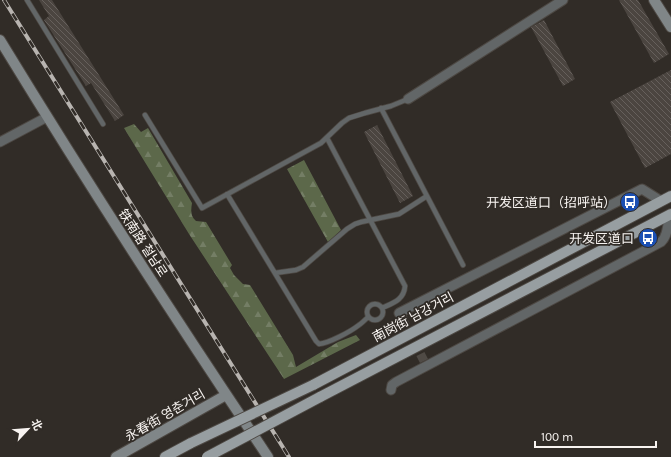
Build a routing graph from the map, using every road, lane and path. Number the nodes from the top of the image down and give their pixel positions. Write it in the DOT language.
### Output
graph roads {
  1 [pos="27,0"];
  2 [pos="564,0"];
  3 [pos="654,0"];
  4 [pos="671,27"];
  5 [pos="0,40"];
  6 [pos="408,98"];
  7 [pos="381,108"];
  8 [pos="145,115"];
  9 [pos="47,117"];
  10 [pos="103,124"];
  11 [pos="326,138"];
  12 [pos="0,142"];
  13 [pos="227,194"];
  14 [pos="427,196"];
  15 [pos="671,196"];
  16 [pos="661,201"];
  17 [pos="670,214"];
  18 [pos="370,220"];
  19 [pos="463,265"];
  20 [pos="275,273"];
  21 [pos="382,308"];
  22 [pos="368,316"];
  23 [pos="402,318"];
  24 [pos="391,390"];
  25 [pos="226,395"];
  26 [pos="116,457"];
  27 [pos="165,457"];
  28 [pos="207,457"];
  29 [pos="268,457"];
  1 -- 10 [label="lane"];
  2 -- 6 [label="street"];
  3 -- 4 [label="street"];
  5 -- 9 [label="street, 铁南路 철남로"];
  6 -- 7 [label="lane"];
  7 -- 11 [label="lane"];
  7 -- 14 [label="lane"];
  8 -- 13 [label="lane"];
  9 -- 12 [label="street"];
  9 -- 25 [label="street, 铁南路 철남로"];
  11 -- 13 [label="lane"];
  11 -- 18 [label="lane"];
  13 -- 20 [label="lane"];
  14 -- 18 [label="lane"];
  14 -- 19 [label="lane"];
  15 -- 16 [label="main road, 南岗街 남강거리"];
  16 -- 23 [label="street"];
  16 -- 27 [label="main road, 南岗街 남강거리, bridge"];
  17 -- 24 [label="street"];
  17 -- 28 [label="main road, bridge"];
  18 -- 20 [label="lane"];
  18 -- 21 [label="lane"];
  20 -- 22 [label="lane"];
  21 -- 22 [label="lane"];
  21 -- 22 [label="lane"];
  25 -- 26 [label="street, 永春街 영춘거리"];
  25 -- 29 [label="street, 铁南路 철남로"];
}
